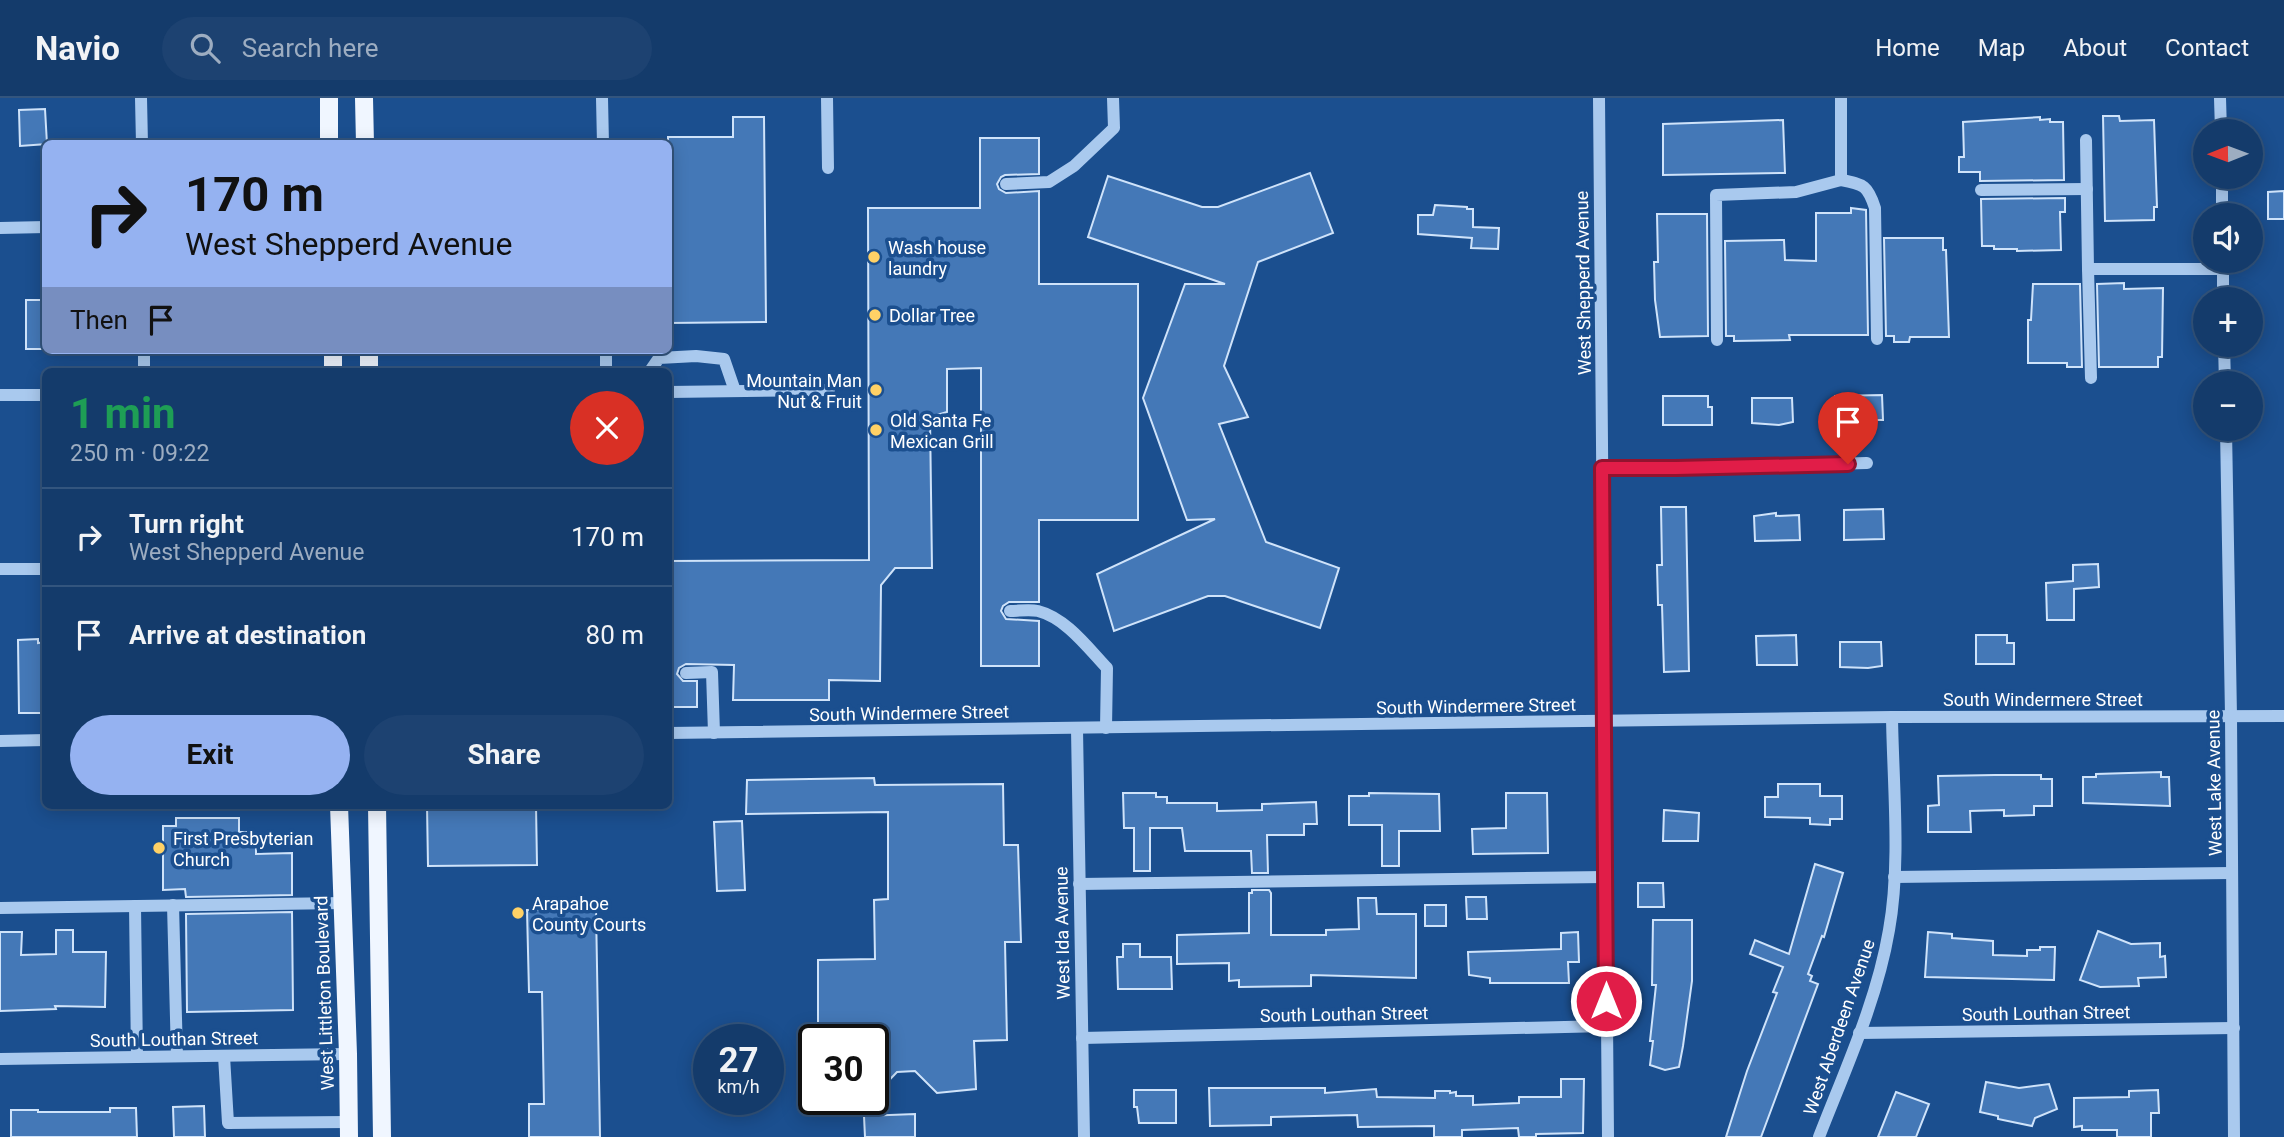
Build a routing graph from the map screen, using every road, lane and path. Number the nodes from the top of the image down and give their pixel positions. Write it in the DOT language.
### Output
graph roads {
  1 [pos="141,98"];
  2 [pos="329,98"];
  3 [pos="364,98"];
  4 [pos="602,98"];
  5 [pos="827,98"];
  6 [pos="1113,98"];
  7 [pos="1599,98"];
  8 [pos="1840,98"];
  9 [pos="2220,98"];
  10 [pos="2221,119"];
  11 [pos="142,140"];
  12 [pos="329,140"];
  13 [pos="365,140"];
  14 [pos="603,140"];
  15 [pos="2086,140"];
  16 [pos="828,168"];
  17 [pos="1841,180"];
  18 [pos="1006,184"];
  19 [pos="2087,188"];
  20 [pos="1981,190"];
  21 [pos="42,227"];
  22 [pos="0,228"];
  23 [pos="2193,266"];
  24 [pos="2088,270"];
  25 [pos="1877,339"];
  26 [pos="1717,340"];
  27 [pos="652,368"];
  28 [pos="2091,378"];
  29 [pos="829,390"];
  30 [pos="735,391"];
  31 [pos="672,392"];
  32 [pos="0,395"];
  33 [pos="42,395"];
  34 [pos="2226,441"];
  35 [pos="1867,463"];
  36 [pos="1602,468"];
  37 [pos="0,569"];
  38 [pos="42,569"];
  39 [pos="1010,611"];
  40 [pos="685,673"];
  41 [pos="2231,716"];
  42 [pos="2284,716"];
  43 [pos="1892,717"];
  44 [pos="1605,721"];
  45 [pos="1106,728"];
  46 [pos="1077,729"];
  47 [pos="672,733"];
  48 [pos="714,733"];
  49 [pos="42,740"];
  50 [pos="0,741"];
  51 [pos="339,809"];
  52 [pos="377,809"];
  53 [pos="2232,873"];
  54 [pos="1605,877"];
  55 [pos="1894,877"];
  56 [pos="1079,884"];
  57 [pos="342,902"];
  58 [pos="173,905"];
  59 [pos="135,906"];
  60 [pos="0,908"];
  61 [pos="1606,1026"];
  62 [pos="2234,1028"];
  63 [pos="1859,1033"];
  64 [pos="1082,1038"];
  65 [pos="348,1054"];
  66 [pos="177,1056"];
  67 [pos="224,1056"];
  68 [pos="137,1057"];
  69 [pos="0,1059"];
  70 [pos="349,1130"];
  71 [pos="382,1137"];
  72 [pos="1084,1137"];
  73 [pos="1608,1137"];
  74 [pos="1819,1137"];
  75 [pos="2234,1137"];
  1 -- 11 [label="street"];
  2 -- 12 [label="main road"];
  3 -- 13 [label="main road"];
  4 -- 14 [label="street"];
  5 -- 16 [label="street"];
  6 -- 18 [label="street"];
  7 -- 36 [label="street, West Shepperd Avenue"];
  8 -- 17 [label="street"];
  9 -- 10 [label="street"];
  15 -- 19 [label="street"];
  17 -- 25 [label="street"];
  17 -- 26 [label="street"];
  19 -- 20 [label="street"];
  19 -- 24 [label="street"];
  21 -- 22 [label="street"];
  23 -- 24 [label="street"];
  24 -- 28 [label="street"];
  27 -- 30 [label="street"];
  29 -- 30 [label="street"];
  30 -- 31 [label="street"];
  32 -- 33 [label="street"];
  34 -- 41 [label="street, West Lake Avenue"];
  35 -- 36 [label="street"];
  36 -- 44 [label="street, West Shepperd Avenue"];
  37 -- 38 [label="street"];
  39 -- 45 [label="street"];
  40 -- 48 [label="street"];
  41 -- 42 [label="street, South Windermere Street"];
  41 -- 43 [label="street, South Windermere Street"];
  41 -- 53 [label="street, West Lake Avenue"];
  43 -- 44 [label="street, South Windermere Street"];
  43 -- 55 [label="street, West Aberdeen Avenue"];
  44 -- 45 [label="street, South Windermere Street"];
  44 -- 54 [label="street, West Shepperd Avenue"];
  45 -- 46 [label="street, South Windermere Street"];
  46 -- 48 [label="street, South Windermere Street"];
  46 -- 56 [label="street, West Ida Avenue"];
  47 -- 48 [label="street, South Windermere Street"];
  49 -- 50 [label="street"];
  51 -- 57 [label="main road, West Littleton Boulevard"];
  52 -- 71 [label="main road"];
  53 -- 55 [label="street"];
  53 -- 62 [label="street, West Lake Avenue"];
  54 -- 56 [label="street"];
  54 -- 61 [label="street, West Shepperd Avenue"];
  55 -- 63 [label="street, West Aberdeen Avenue"];
  56 -- 64 [label="street, West Ida Avenue"];
  57 -- 58 [label="street"];
  57 -- 65 [label="main road, West Littleton Boulevard"];
  58 -- 59 [label="street"];
  58 -- 66 [label="street"];
  59 -- 60 [label="street"];
  59 -- 68 [label="street"];
  61 -- 64 [label="street, South Louthan Street"];
  61 -- 73 [label="street, West Shepperd Avenue"];
  62 -- 63 [label="street, South Louthan Street"];
  62 -- 75 [label="street, West Lake Avenue"];
  63 -- 74 [label="street, West Aberdeen Avenue"];
  64 -- 72 [label="street, West Ida Avenue"];
  65 -- 67 [label="street, South Louthan Street"];
  65 -- 70 [label="main road, West Littleton Boulevard"];
  66 -- 67 [label="street, South Louthan Street"];
  66 -- 68 [label="street, South Louthan Street"];
  67 -- 70 [label="street"];
  68 -- 69 [label="street, South Louthan Street"];
}
